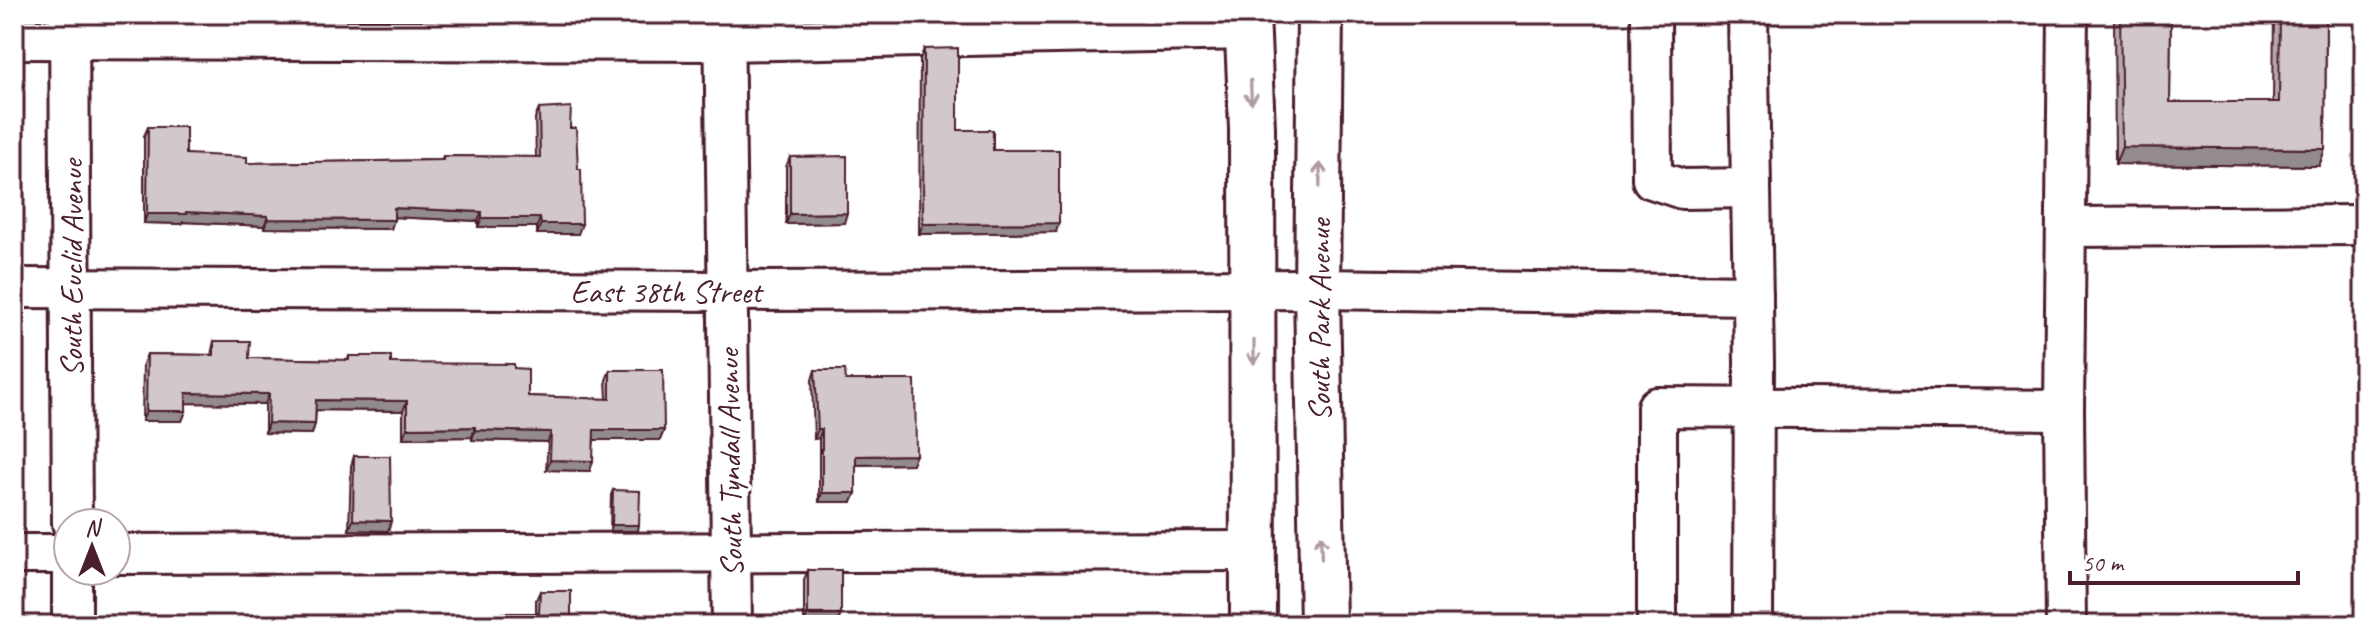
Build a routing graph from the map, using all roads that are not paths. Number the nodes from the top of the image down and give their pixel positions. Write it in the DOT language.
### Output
graph roads {
  1 [pos="1320,14"];
  2 [pos="1651,14"];
  3 [pos="1748,14"];
  4 [pos="2068,14"];
  5 [pos="1248,22"];
  6 [pos="69,26"];
  7 [pos="724,27"];
  8 [pos="14,39"];
  9 [pos="1751,188"];
  10 [pos="2364,225"];
  11 [pos="2067,227"];
  12 [pos="14,288"];
  13 [pos="71,288"];
  14 [pos="1253,289"];
  15 [pos="1317,289"];
  16 [pos="728,291"];
  17 [pos="1753,295"];
  18 [pos="1754,408"];
  19 [pos="2064,410"];
  20 [pos="72,507"];
  21 [pos="1254,551"];
  22 [pos="14,554"];
  23 [pos="52,554"];
  24 [pos="132,554"];
  25 [pos="731,554"];
  26 [pos="72,587"];
  27 [pos="72,625"];
  28 [pos="732,625"];
  29 [pos="1253,625"];
  30 [pos="1323,625"];
  31 [pos="1657,625"];
  32 [pos="1753,625"];
  33 [pos="2066,625"];
  15 -- 1 [label="main road, South Park Avenue, one-way"];
  2 -- 9 [label="street"];
  3 -- 9 [label="street"];
  4 -- 11 [label="street"];
  5 -- 7 [label="street"];
  5 -- 14 [label="main road, South Park Avenue, one-way"];
  6 -- 7 [label="street"];
  6 -- 8 [label="street"];
  6 -- 13 [label="street, South Euclid Avenue"];
  7 -- 16 [label="street, South Tyndall Avenue"];
  9 -- 17 [label="street"];
  10 -- 11 [label="street"];
  11 -- 19 [label="street"];
  12 -- 13 [label="street, East 38th Street"];
  13 -- 16 [label="street, East 38th Street"];
  13 -- 20 [label="street, South Euclid Avenue"];
  14 -- 15 [label="street, East 38th Street"];
  14 -- 16 [label="street, East 38th Street"];
  14 -- 21 [label="main road, South Park Avenue, one-way"];
  15 -- 17 [label="street, East 38th Street"];
  30 -- 15 [label="main road, South Park Avenue, one-way"];
  16 -- 25 [label="street, South Tyndall Avenue"];
  17 -- 18 [label="street"];
  18 -- 19 [label="street"];
  18 -- 31 [label="street"];
  18 -- 32 [label="street"];
  19 -- 33 [label="street"];
  21 -- 25 [label="street"];
  21 -- 29 [label="main road, South Park Avenue"];
  22 -- 23 [label="street"];
  24 -- 25 [label="street"];
  25 -- 28 [label="street, South Tyndall Avenue"];
  26 -- 27 [label="street"];
}
